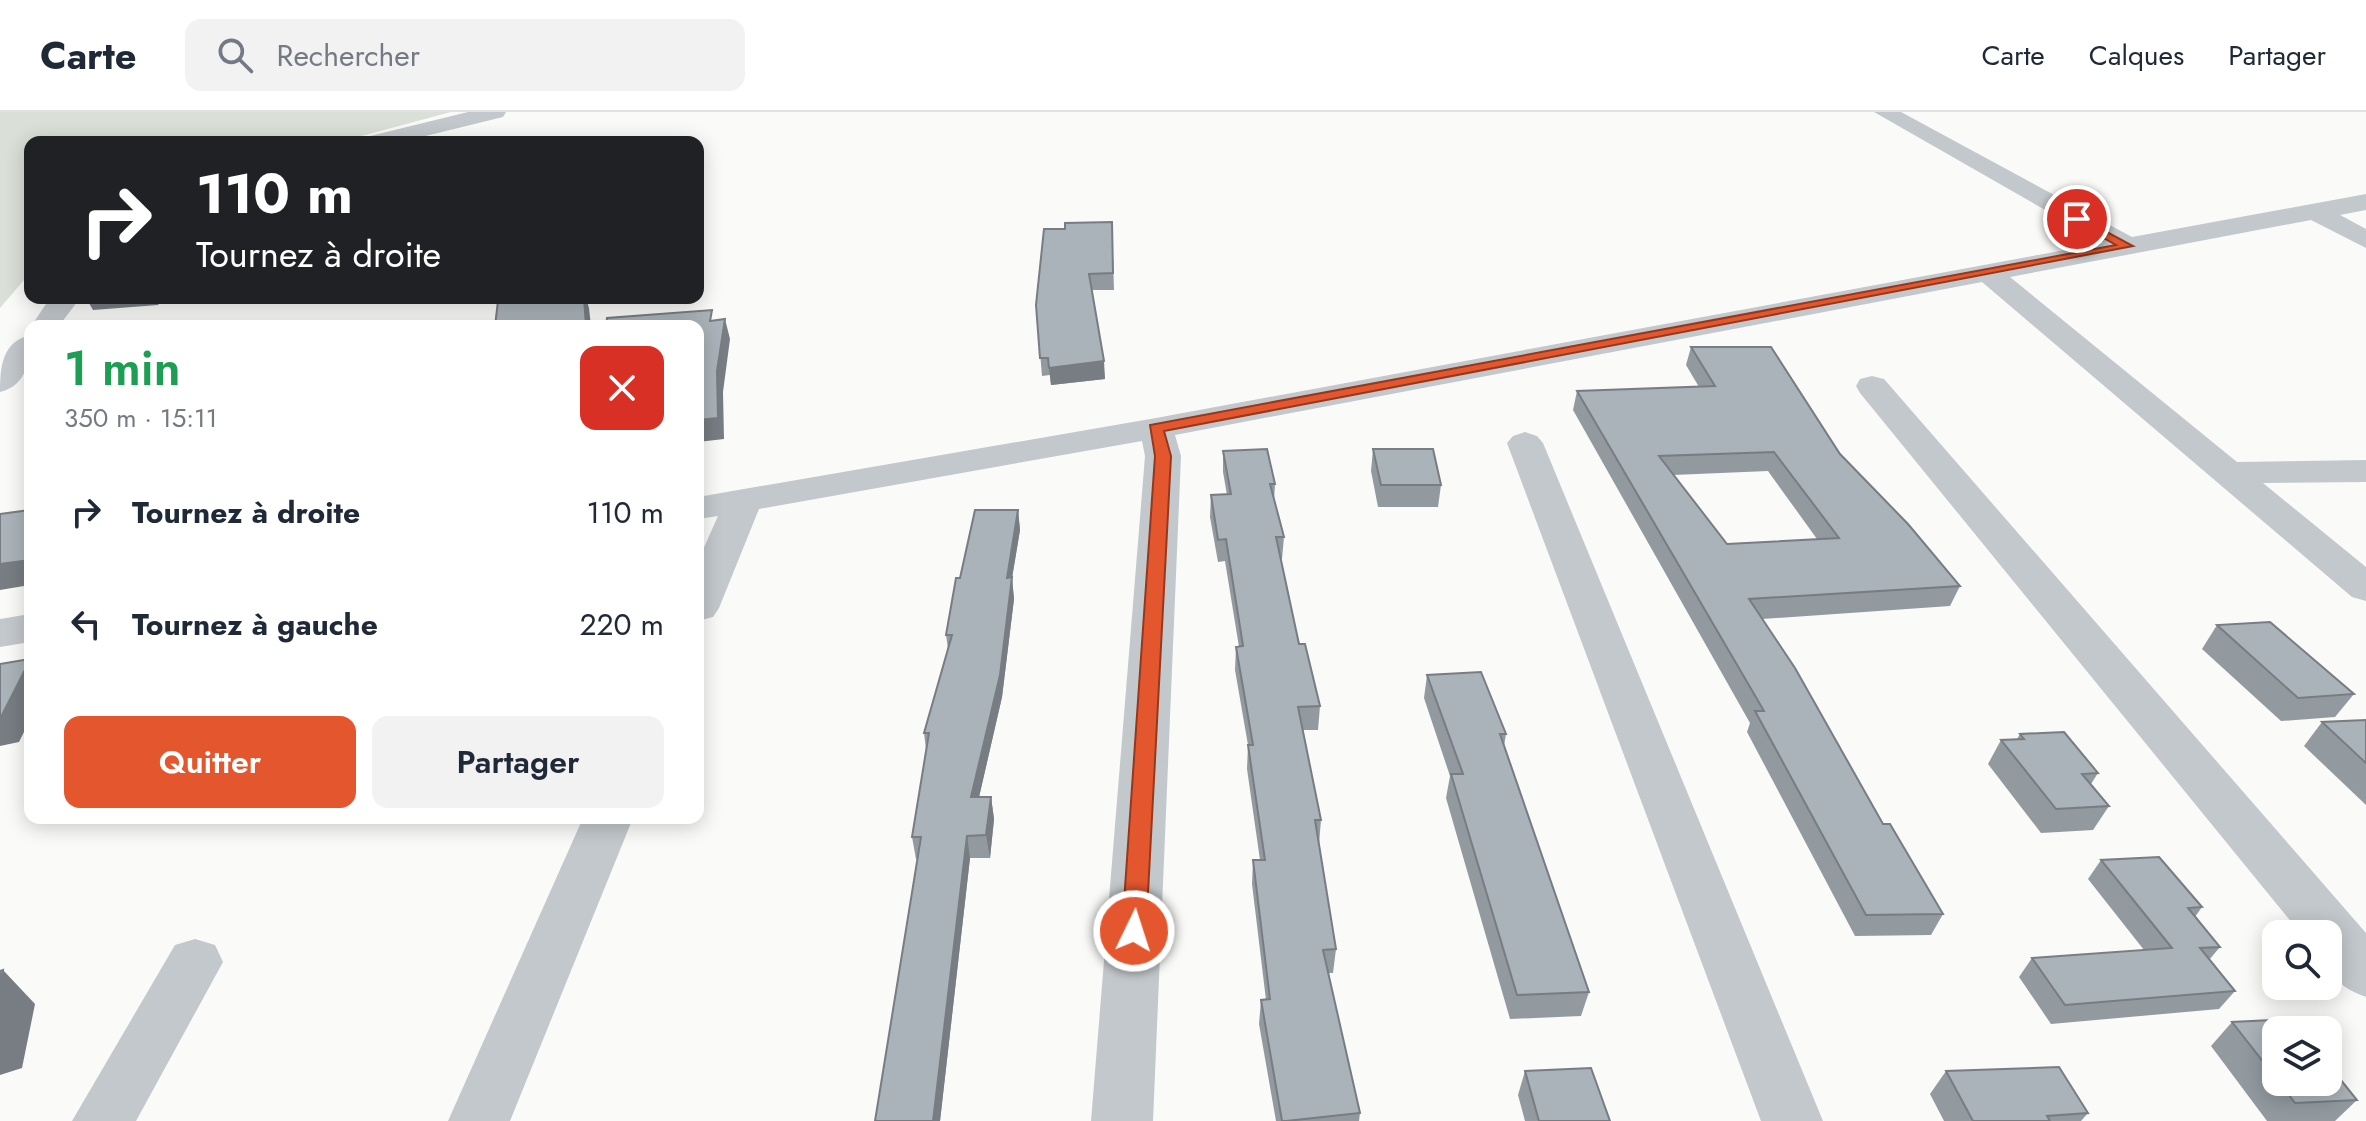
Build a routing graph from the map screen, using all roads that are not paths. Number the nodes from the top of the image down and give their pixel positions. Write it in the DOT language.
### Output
graph roads {
  1 [pos="495,112"];
  2 [pos="1885,112"];
  3 [pos="398,136"];
  4 [pos="2366,202"];
  5 [pos="2314,211"];
  6 [pos="2366,240"];
  7 [pos="2128,246"];
  8 [pos="1987,272"];
  9 [pos="24,352"];
  10 [pos="0,382"];
  11 [pos="1872,386"];
  12 [pos="1156,428"];
  13 [pos="1525,443"];
  14 [pos="2366,471"];
  15 [pos="2228,473"];
  16 [pos="744,499"];
  17 [pos="704,507"];
  18 [pos="2366,588"];
  19 [pos="704,594"];
  20 [pos="24,629"];
  21 [pos="0,633"];
  22 [pos="605,824"];
  23 [pos="195,962"];
  24 [pos="2366,973"];
  25 [pos="103,1121"];
  26 [pos="479,1121"];
  27 [pos="1122,1121"];
  28 [pos="1792,1121"];
  1 -- 3 [label="street"];
  2 -- 7 [label="street"];
  4 -- 5 [label="street"];
  5 -- 6 [label="street"];
  5 -- 7 [label="street"];
  7 -- 8 [label="street"];
  8 -- 12 [label="street"];
  8 -- 15 [label="street"];
  9 -- 10 [label="street"];
  11 -- 24 [label="street"];
  12 -- 16 [label="street"];
  12 -- 27 [label="street"];
  13 -- 28 [label="street"];
  14 -- 15 [label="street"];
  15 -- 18 [label="street"];
  16 -- 17 [label="street"];
  16 -- 19 [label="street"];
  20 -- 21 [label="street"];
  22 -- 26 [label="street"];
  23 -- 25 [label="street"];
}
